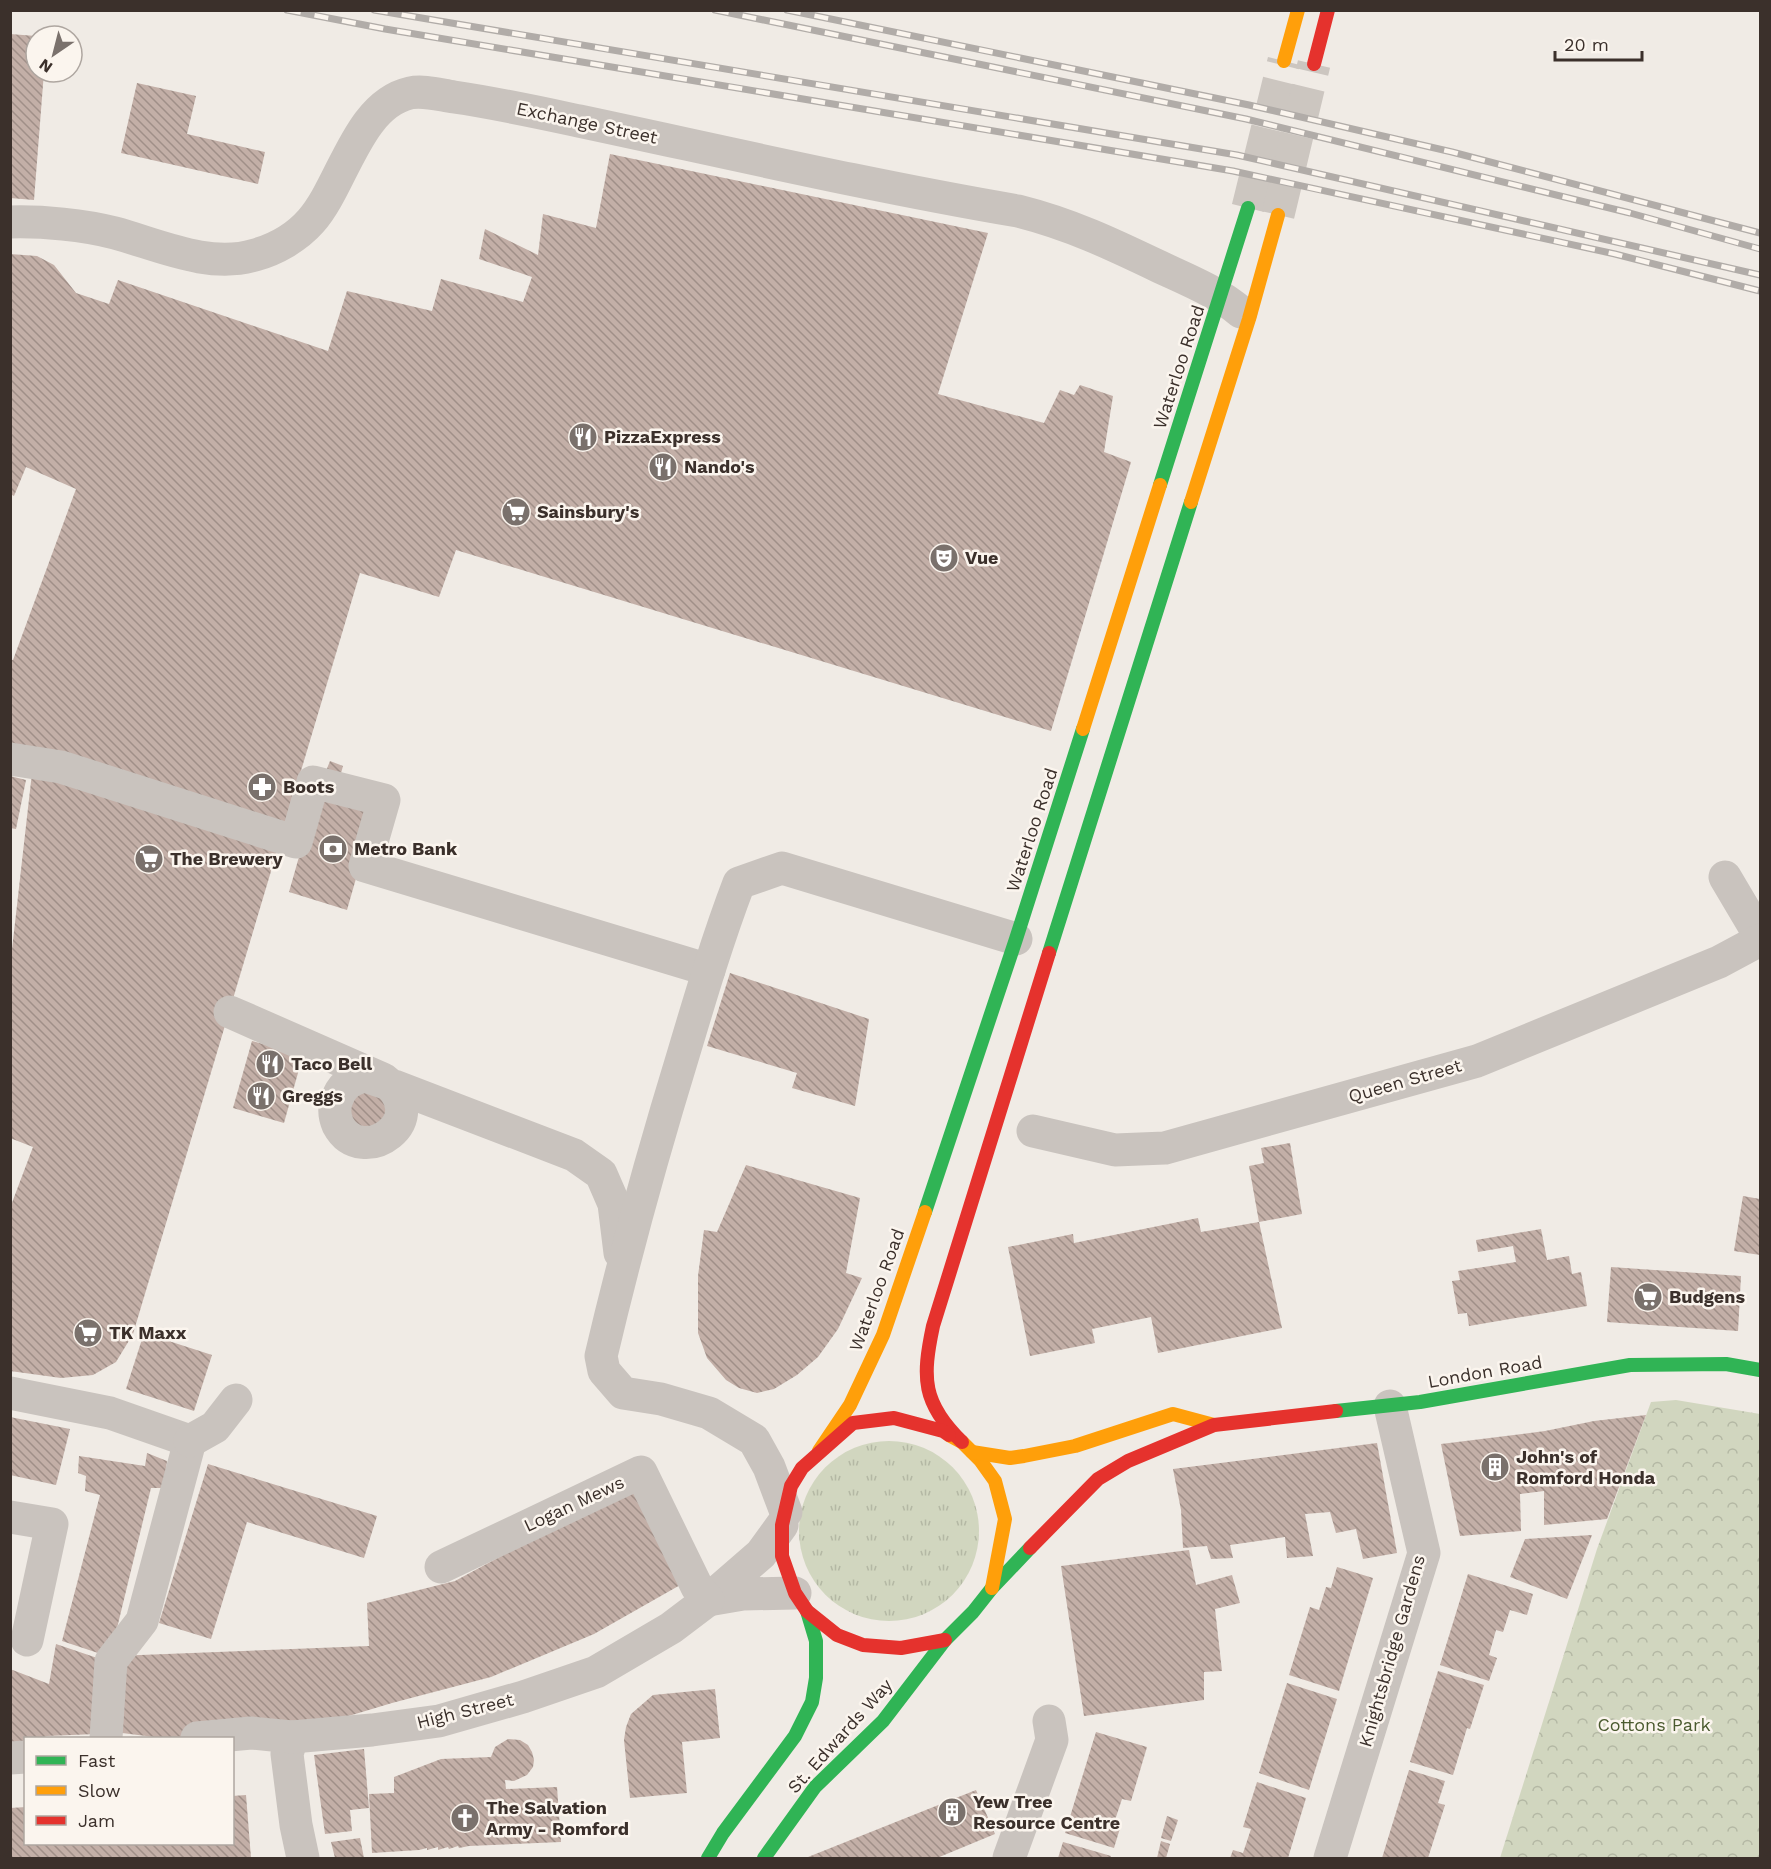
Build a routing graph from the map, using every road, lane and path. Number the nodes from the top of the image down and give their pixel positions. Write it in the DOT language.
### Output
graph roads {
  1 [pos="1298,10"];
  2 [pos="1328,10"];
  3 [pos="1284,61"];
  4 [pos="1314,64"];
  5 [pos="1248,208"];
  6 [pos="1278,215"];
  7 [pos="10,222"];
  8 [pos="1221,296"];
  9 [pos="1249,319"];
  10 [pos="10,759"];
  11 [pos="1725,877"];
  12 [pos="1761,938"];
  13 [pos="1016,939"];
  14 [pos="709,970"];
  15 [pos="230,1011"];
  16 [pos="1033,1131"];
  17 [pos="622,1266"];
  18 [pos="1761,1370"];
  19 [pos="10,1393"];
  20 [pos="236,1400"];
  21 [pos="1390,1406"];
  22 [pos="1214,1425"];
  23 [pos="190,1441"];
  24 [pos="967,1447"];
  25 [pos="819,1451"];
  26 [pos="10,1517"];
  27 [pos="784,1519"];
  28 [pos="441,1567"];
  29 [pos="992,1588"];
  30 [pos="708,1600"];
  31 [pos="801,1602"];
  32 [pos="27,1640"];
  33 [pos="945,1640"];
  34 [pos="1049,1721"];
  35 [pos="106,1737"];
  36 [pos="208,1737"];
  37 [pos="292,1737"];
  38 [pos="303,1858"];
  39 [pos="708,1858"];
  40 [pos="764,1858"];
  41 [pos="1009,1858"];
  42 [pos="1330,1858"];
  1 -- 3 [label="main road"];
  2 -- 4 [label="main road"];
  5 -- 8 [label="main road, Waterloo Road"];
  6 -- 9 [label="main road"];
  7 -- 8 [label="street, Exchange Street"];
  8 -- 9 [label="street, Exchange Street"];
  8 -- 13 [label="main road, Waterloo Road"];
  9 -- 24 [label="main road"];
  10 -- 14 [label="street"];
  11 -- 12 [label="street"];
  12 -- 16 [label="street, Queen Street"];
  13 -- 14 [label="street"];
  13 -- 25 [label="main road, Waterloo Road"];
  14 -- 17 [label="street"];
  15 -- 17 [label="street"];
  17 -- 27 [label="street"];
  18 -- 21 [label="main road, London Road"];
  19 -- 23 [label="street"];
  20 -- 23 [label="street"];
  21 -- 22 [label="main road, London Road"];
  21 -- 42 [label="street, Knightsbridge Gardens"];
  22 -- 24 [label="main road, London Road"];
  22 -- 29 [label="main road, London Road"];
  23 -- 35 [label="street"];
  24 -- 25 [label="main road"];
  24 -- 29 [label="main road"];
  25 -- 27 [label="main road, St. Edwards Way"];
  26 -- 32 [label="street"];
  27 -- 30 [label="street, High Street"];
  27 -- 31 [label="main road, St. Edwards Way"];
  28 -- 30 [label="street, Logan Mews"];
  29 -- 33 [label="main road, St. Edwards Way"];
  30 -- 31 [label="street, High Street"];
  30 -- 37 [label="street, High Street"];
  31 -- 33 [label="main road"];
  31 -- 39 [label="main road, St. Edwards Way"];
  33 -- 40 [label="main road, St. Edwards Way"];
  34 -- 41 [label="street"];
  36 -- 37 [label="street, High Street"];
  37 -- 38 [label="street"];
}
